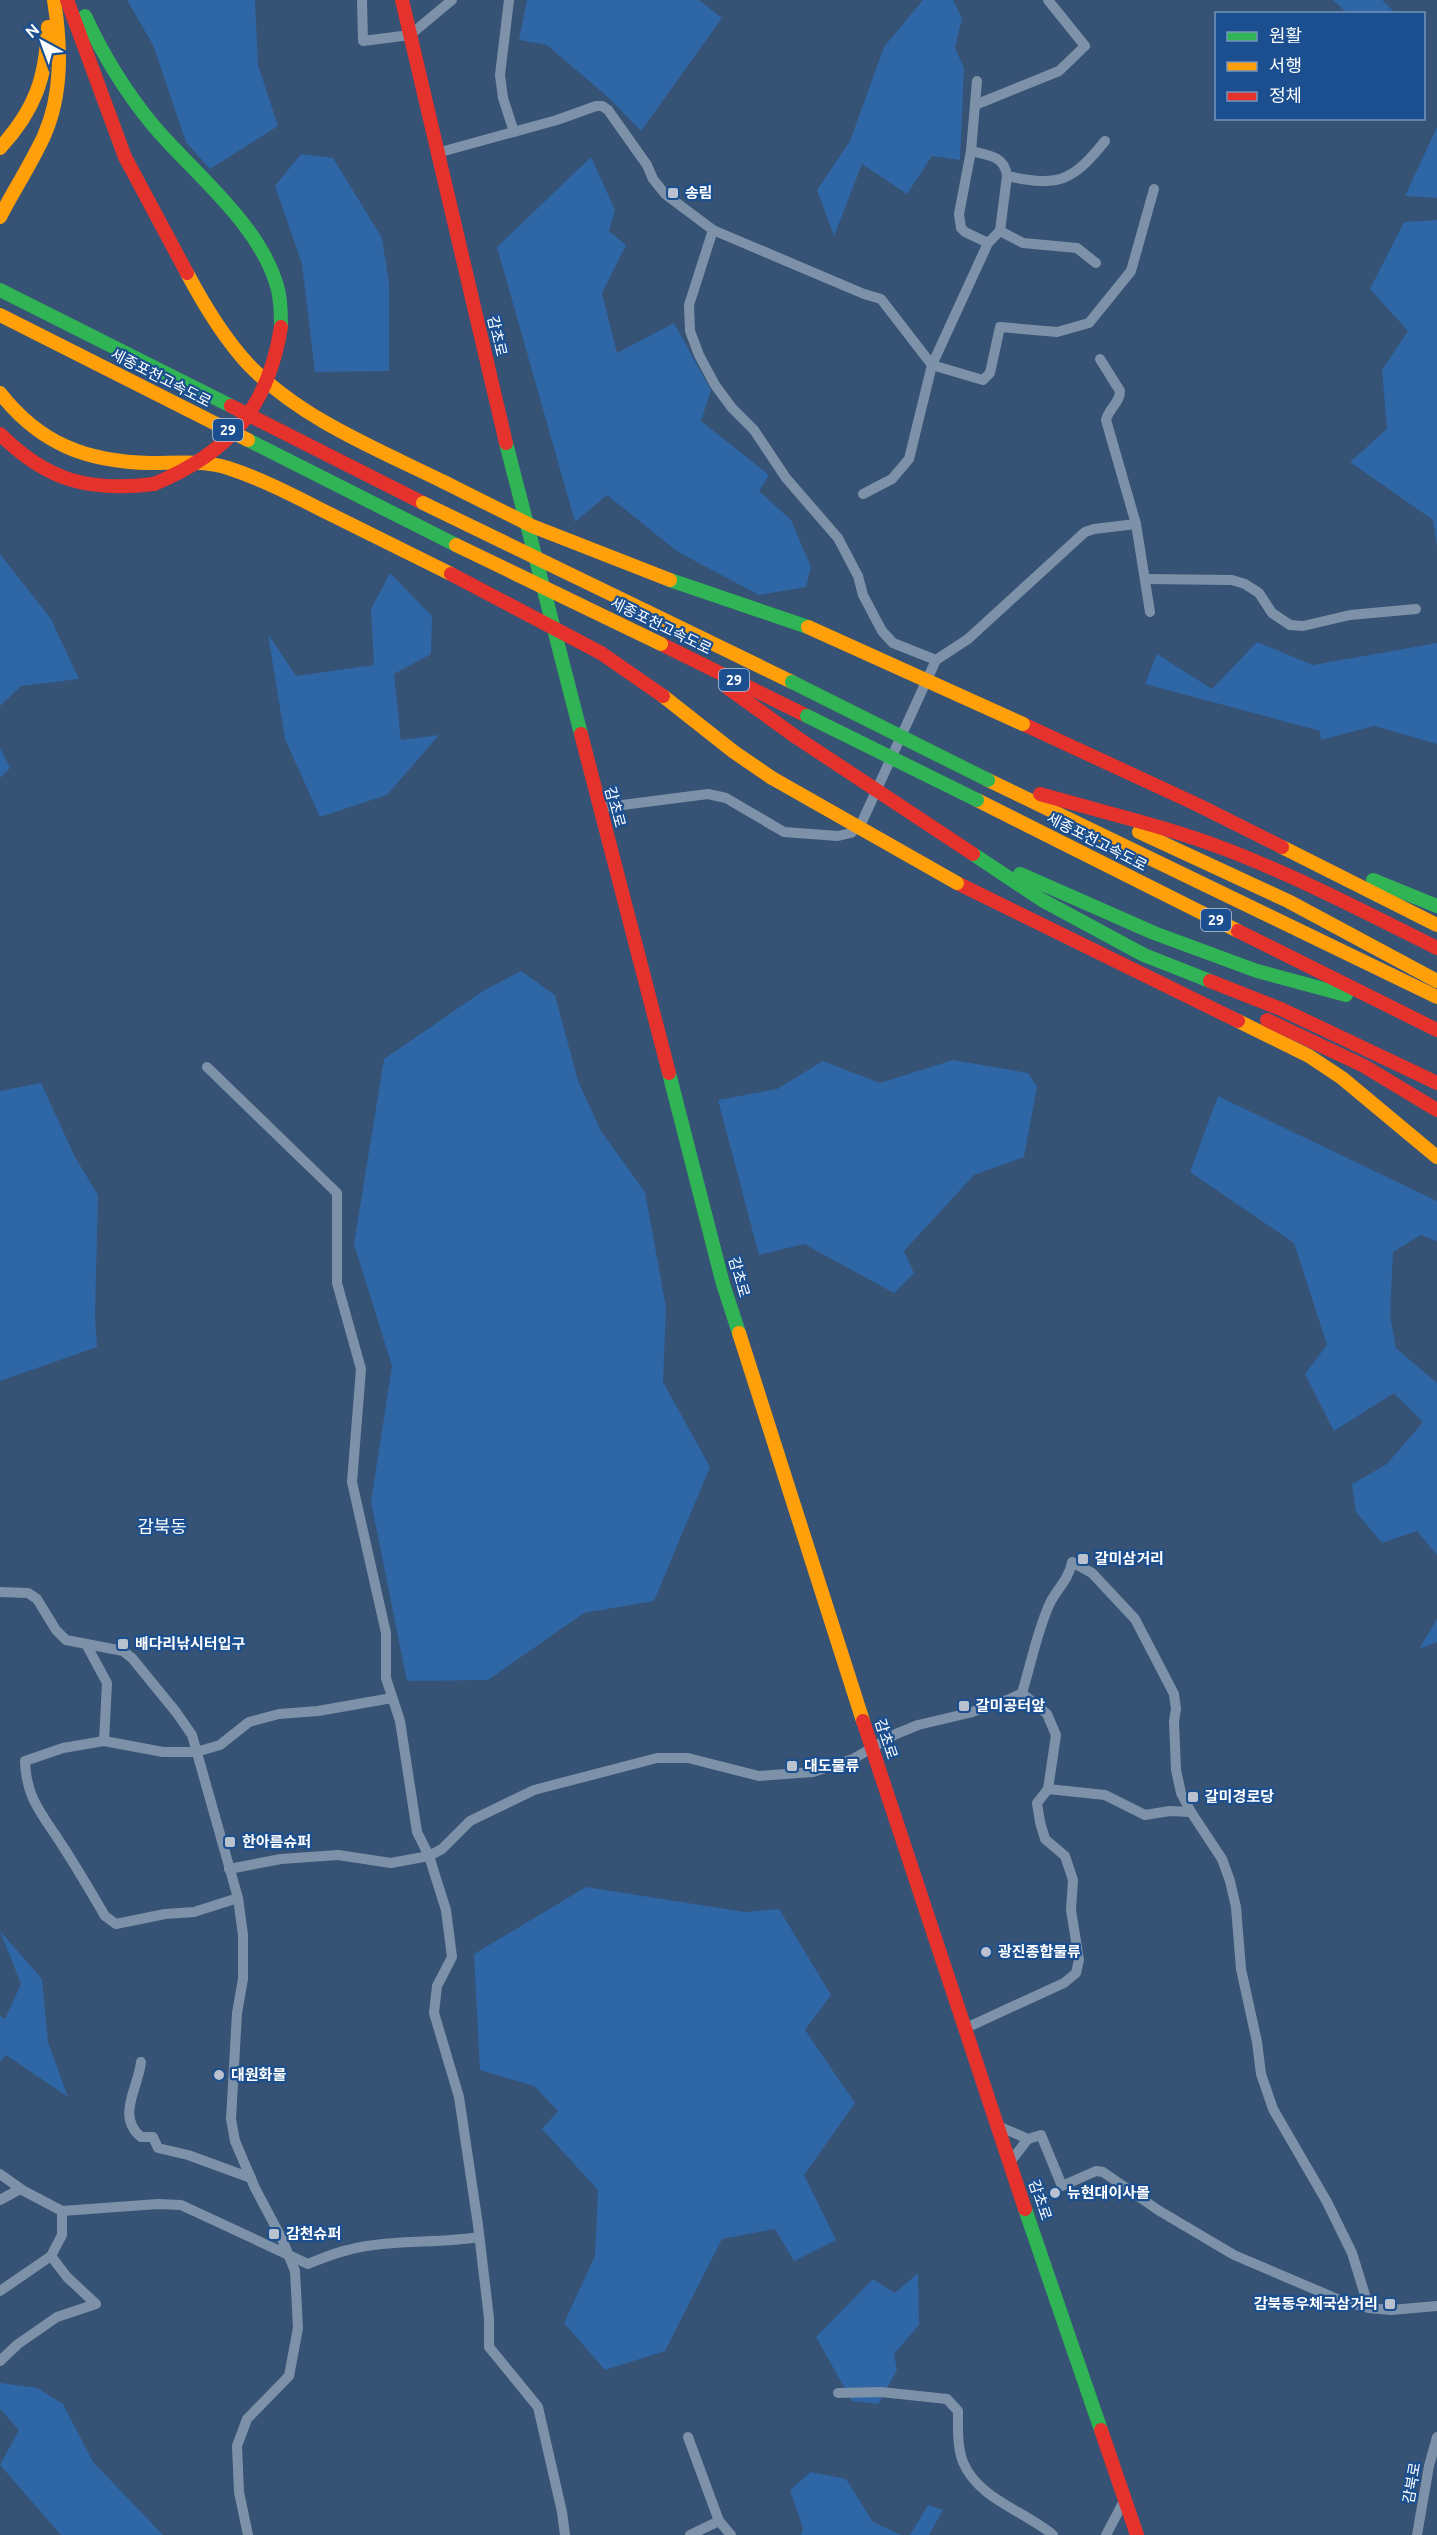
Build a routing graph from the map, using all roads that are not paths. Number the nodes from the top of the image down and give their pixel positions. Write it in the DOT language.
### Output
graph roads {
  1 [pos="44,0"];
  2 [pos="54,0"];
  3 [pos="67,0"];
  4 [pos="78,0"];
  5 [pos="362,0"];
  6 [pos="402,0"];
  7 [pos="452,0"];
  8 [pos="509,0"];
  9 [pos="1048,0"];
  10 [pos="410,34"];
  11 [pos="977,81"];
  12 [pos="975,105"];
  13 [pos="514,132"];
  14 [pos="1105,141"];
  15 [pos="0,148"];
  16 [pos="971,152"];
  17 [pos="437,153"];
  18 [pos="1007,176"];
  19 [pos="1154,189"];
  20 [pos="0,217"];
  21 [pos="713,230"];
  22 [pos="1000,231"];
  23 [pos="988,243"];
  24 [pos="1096,263"];
  25 [pos="0,290"];
  26 [pos="0,315"];
  27 [pos="1100,359"];
  28 [pos="932,365"];
  29 [pos="0,393"];
  30 [pos="0,434"];
  31 [pos="863,494"];
  32 [pos="1136,524"];
  33 [pos="1145,579"];
  34 [pos="1416,609"];
  35 [pos="1150,612"];
  36 [pos="684,656"];
  37 [pos="936,660"];
  38 [pos="1023,724"];
  39 [pos="988,780"];
  40 [pos="1082,806"];
  41 [pos="599,808"];
  42 [pos="973,854"];
  43 [pos="1437,906"];
  44 [pos="1022,915"];
  45 [pos="1437,925"];
  46 [pos="1437,948"];
  47 [pos="1437,981"];
  48 [pos="1437,997"];
  49 [pos="1388,1006"];
  50 [pos="1437,1030"];
  51 [pos="207,1067"];
  52 [pos="1437,1083"];
  53 [pos="1437,1110"];
  54 [pos="1437,1157"];
  55 [pos="0,1592"];
  56 [pos="86,1644"];
  57 [pos="1022,1693"];
  58 [pos="392,1698"];
  59 [pos="104,1741"];
  60 [pos="872,1748"];
  61 [pos="196,1752"];
  62 [pos="1048,1789"];
  63 [pos="1191,1812"];
  64 [pos="429,1856"];
  65 [pos="229,1869"];
  66 [pos="237,1898"];
  67 [pos="966,2028"];
  68 [pos="141,2062"];
  69 [pos="998,2126"];
  70 [pos="1028,2139"];
  71 [pos="1010,2162"];
  72 [pos="0,2174"];
  73 [pos="251,2178"];
  74 [pos="20,2189"];
  75 [pos="0,2200"];
  76 [pos="62,2211"];
  77 [pos="479,2237"];
  78 [pos="51,2256"];
  79 [pos="289,2256"];
  80 [pos="0,2291"];
  81 [pos="1437,2306"];
  82 [pos="1369,2308"];
  83 [pos="0,2361"];
  84 [pos="838,2393"];
  85 [pos="688,2437"];
  86 [pos="1437,2437"];
  87 [pos="1125,2499"];
  88 [pos="719,2521"];
  89 [pos="1043,2531"];
  90 [pos="248,2535"];
  91 [pos="565,2535"];
  92 [pos="690,2535"];
  93 [pos="731,2535"];
  94 [pos="1053,2535"];
  95 [pos="1106,2535"];
  96 [pos="1137,2535"];
  97 [pos="1417,2535"];
  1 -- 15 [label="main road"];
  2 -- 20 [label="main road"];
  3 -- 38 [label="main road, bridge"];
  4 -- 30 [label="main road, bridge"];
  5 -- 10 [label="street"];
  6 -- 10 [label="main road, 감초로"];
  7 -- 10 [label="street"];
  8 -- 13 [label="street"];
  9 -- 12 [label="street"];
  10 -- 17 [label="main road, 감초로"];
  11 -- 12 [label="street"];
  12 -- 16 [label="street"];
  13 -- 17 [label="street"];
  13 -- 21 [label="street"];
  14 -- 18 [label="street"];
  16 -- 18 [label="street"];
  16 -- 23 [label="street"];
  17 -- 41 [label="main road, 감초로"];
  18 -- 22 [label="street"];
  19 -- 28 [label="street"];
  21 -- 28 [label="street"];
  21 -- 37 [label="street"];
  22 -- 23 [label="street"];
  22 -- 24 [label="street"];
  23 -- 28 [label="street"];
  25 -- 39 [label="main road, 세종포천고속도로 / 29, bridge"];
  26 -- 36 [label="main road, 세종포천고속도로 / 29, bridge"];
  27 -- 32 [label="street"];
  28 -- 31 [label="street"];
  29 -- 44 [label="main road, bridge"];
  32 -- 33 [label="street"];
  32 -- 37 [label="street"];
  33 -- 34 [label="street"];
  33 -- 35 [label="street"];
  36 -- 42 [label="main road, bridge"];
  36 -- 49 [label="main road, 세종포천고속도로 / 29, bridge"];
  37 -- 41 [label="street"];
  38 -- 43 [label="main road"];
  38 -- 45 [label="main road"];
  39 -- 40 [label="main road"];
  39 -- 48 [label="main road, 세종포천고속도로 / 29"];
  40 -- 46 [label="main road"];
  40 -- 47 [label="main road"];
  41 -- 60 [label="main road, 감초로"];
  42 -- 49 [label="main road"];
  42 -- 52 [label="main road"];
  44 -- 53 [label="main road"];
  44 -- 54 [label="main road"];
  49 -- 50 [label="main road, 세종포천고속도로 / 29"];
  51 -- 58 [label="street"];
  55 -- 56 [label="street"];
  56 -- 59 [label="street"];
  56 -- 61 [label="street"];
  57 -- 60 [label="street"];
  57 -- 62 [label="street"];
  57 -- 63 [label="street"];
  58 -- 61 [label="street"];
  58 -- 64 [label="street"];
  59 -- 61 [label="street"];
  59 -- 66 [label="street"];
  60 -- 64 [label="street"];
  60 -- 67 [label="main road, 감초로"];
  61 -- 65 [label="street"];
  62 -- 63 [label="street"];
  62 -- 67 [label="street"];
  63 -- 82 [label="street"];
  64 -- 65 [label="street"];
  64 -- 77 [label="street"];
  65 -- 66 [label="street"];
  66 -- 73 [label="street"];
  67 -- 69 [label="main road, 감초로"];
  68 -- 73 [label="street"];
  69 -- 70 [label="street"];
  69 -- 71 [label="main road, 감초로"];
  70 -- 71 [label="street"];
  70 -- 82 [label="street"];
  71 -- 87 [label="main road, 감초로"];
  72 -- 74 [label="street"];
  73 -- 79 [label="street"];
  74 -- 75 [label="street"];
  74 -- 76 [label="street"];
  76 -- 78 [label="street"];
  76 -- 79 [label="street"];
  77 -- 79 [label="street"];
  77 -- 91 [label="street"];
  78 -- 80 [label="street"];
  78 -- 83 [label="street"];
  79 -- 90 [label="street"];
  81 -- 82 [label="street"];
  84 -- 89 [label="street"];
  85 -- 88 [label="street"];
  86 -- 97 [label="street, 감북로"];
  87 -- 95 [label="street"];
  87 -- 96 [label="main road, 감초로"];
  88 -- 92 [label="street"];
  88 -- 93 [label="street"];
  89 -- 94 [label="street"];
}
